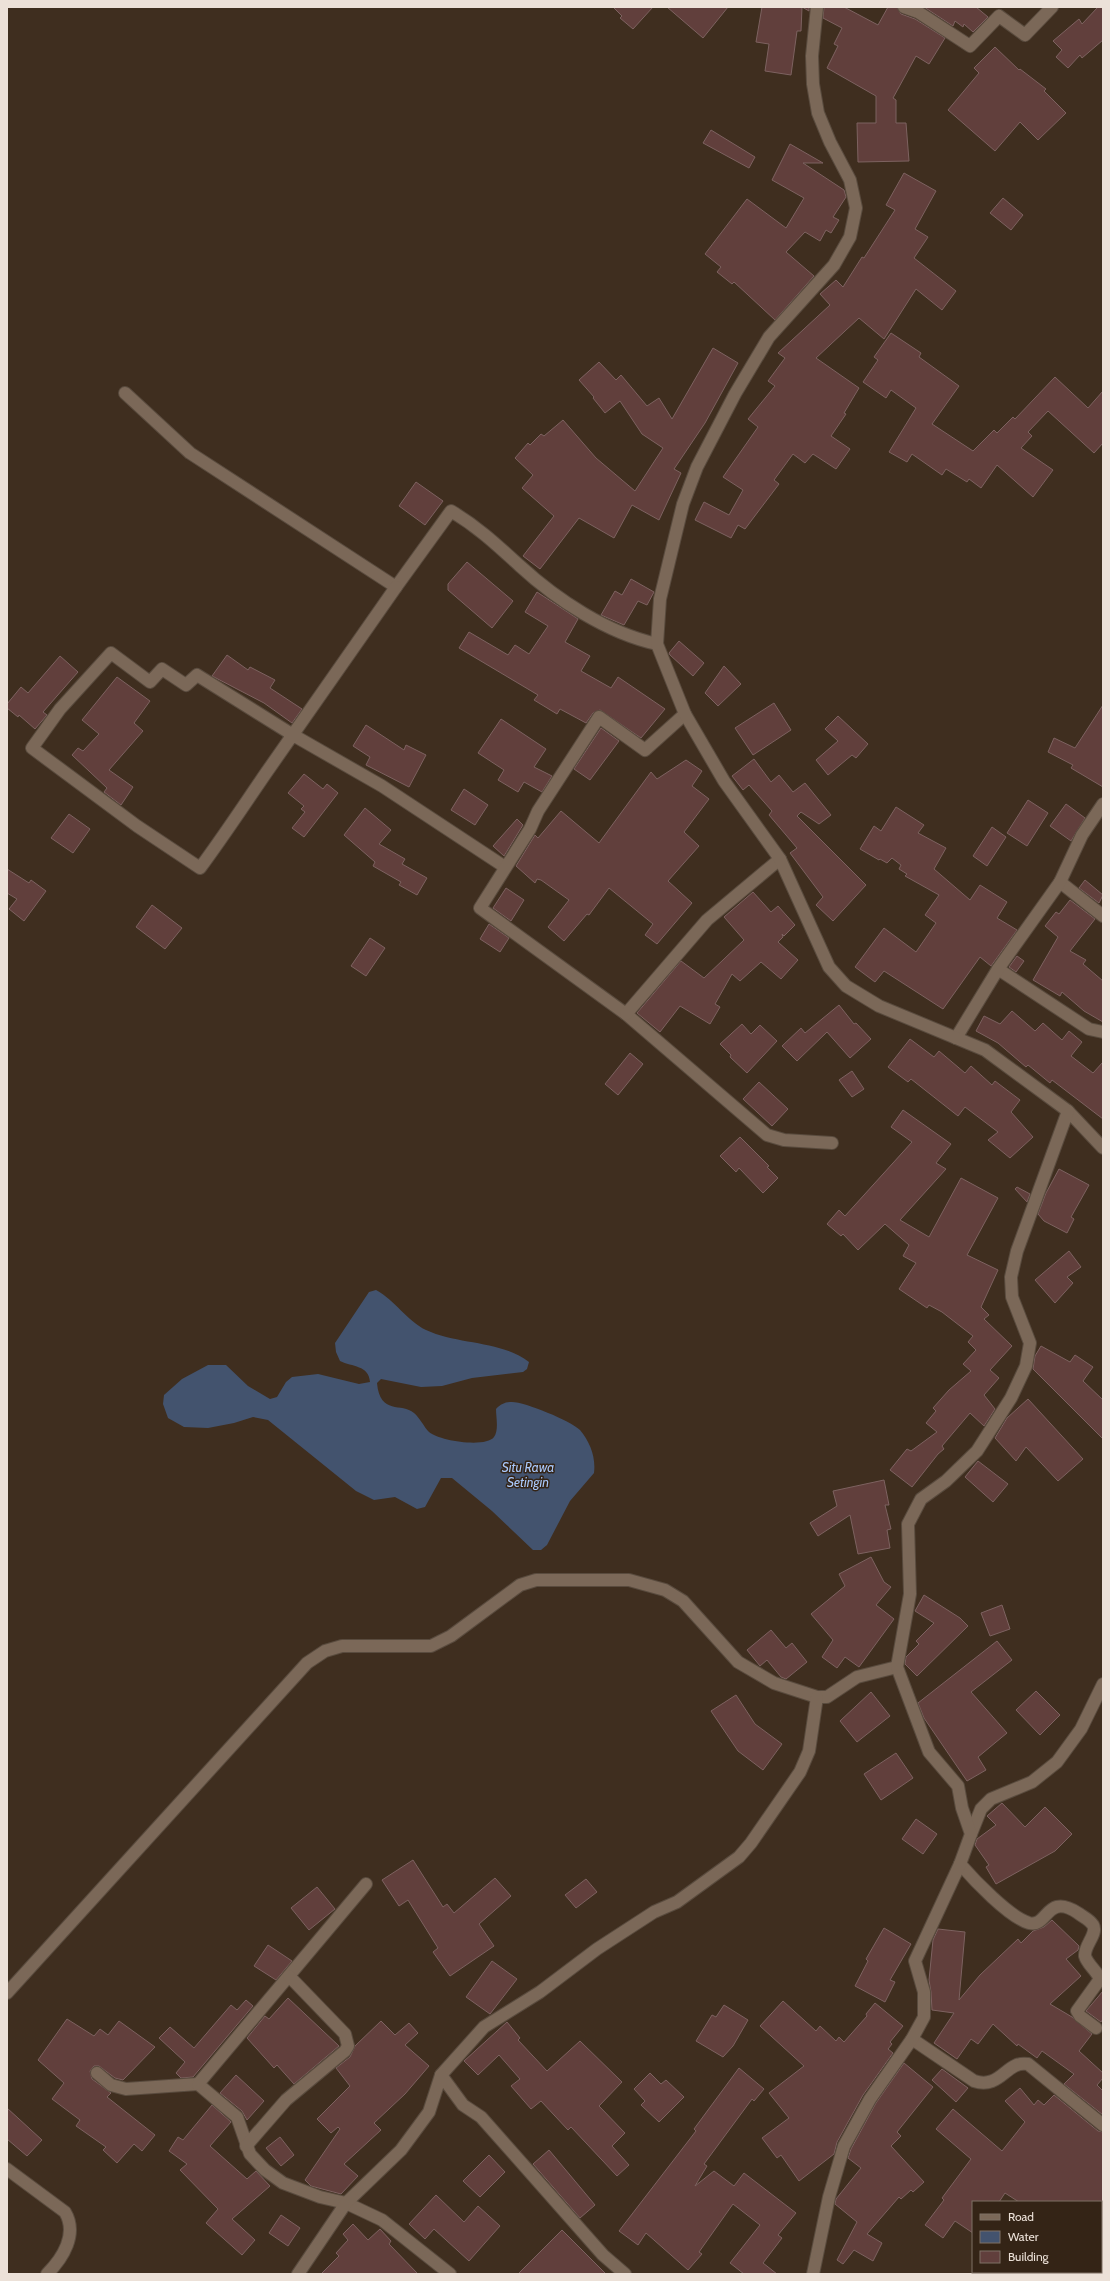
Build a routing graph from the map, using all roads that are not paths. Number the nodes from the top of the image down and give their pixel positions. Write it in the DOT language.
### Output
graph roads {
  1 [pos="817,7"];
  2 [pos="904,7"];
  3 [pos="1052,7"];
  4 [pos="125,393"];
  5 [pos="396,587"];
  6 [pos="657,644"];
  7 [pos="685,714"];
  8 [pos="293,735"];
  9 [pos="1103,804"];
  10 [pos="1098,821"];
  11 [pos="780,859"];
  12 [pos="505,867"];
  13 [pos="1060,882"];
  14 [pos="1103,916"];
  15 [pos="998,969"];
  16 [pos="626,1014"];
  17 [pos="1103,1032"];
  18 [pos="956,1038"];
  19 [pos="1068,1111"];
  20 [pos="832,1143"];
  21 [pos="1103,1148"];
  22 [pos="897,1667"];
  23 [pos="1103,1684"];
  24 [pos="817,1697"];
  25 [pos="971,1834"];
  26 [pos="960,1864"];
  27 [pos="366,1884"];
  28 [pos="289,1976"];
  29 [pos="7,1993"];
  30 [pos="1096,2028"];
  31 [pos="912,2039"];
  32 [pos="98,2073"];
  33 [pos="441,2075"];
  34 [pos="198,2084"];
  35 [pos="1103,2125"];
  36 [pos="246,2146"];
  37 [pos="7,2169"];
  38 [pos="346,2203"];
  39 [pos="47,2274"];
  40 [pos="298,2274"];
  41 [pos="450,2274"];
  42 [pos="624,2274"];
  43 [pos="813,2274"];
  1 -- 6 [label="street"];
  2 -- 3 [label="street"];
  4 -- 5 [label="street"];
  5 -- 6 [label="street"];
  5 -- 8 [label="street"];
  6 -- 7 [label="street"];
  7 -- 11 [label="street"];
  7 -- 12 [label="street"];
  8 -- 8 [label="street"];
  8 -- 12 [label="street"];
  9 -- 10 [label="street"];
  10 -- 13 [label="street"];
  11 -- 16 [label="street"];
  11 -- 18 [label="street"];
  12 -- 16 [label="street"];
  13 -- 14 [label="street"];
  13 -- 15 [label="street"];
  15 -- 17 [label="street"];
  15 -- 18 [label="street"];
  16 -- 20 [label="street"];
  18 -- 19 [label="street"];
  19 -- 21 [label="street"];
  19 -- 22 [label="street"];
  22 -- 24 [label="street"];
  22 -- 25 [label="street"];
  23 -- 25 [label="street"];
  24 -- 29 [label="street"];
  24 -- 33 [label="street"];
  25 -- 26 [label="street"];
  26 -- 30 [label="street"];
  26 -- 31 [label="street"];
  27 -- 28 [label="street"];
  28 -- 34 [label="street"];
  28 -- 36 [label="street"];
  31 -- 35 [label="street"];
  31 -- 43 [label="street"];
  32 -- 34 [label="street"];
  33 -- 38 [label="street"];
  33 -- 42 [label="street"];
  34 -- 36 [label="street"];
  36 -- 38 [label="street"];
  37 -- 39 [label="street"];
  38 -- 40 [label="street"];
  38 -- 41 [label="street"];
}
